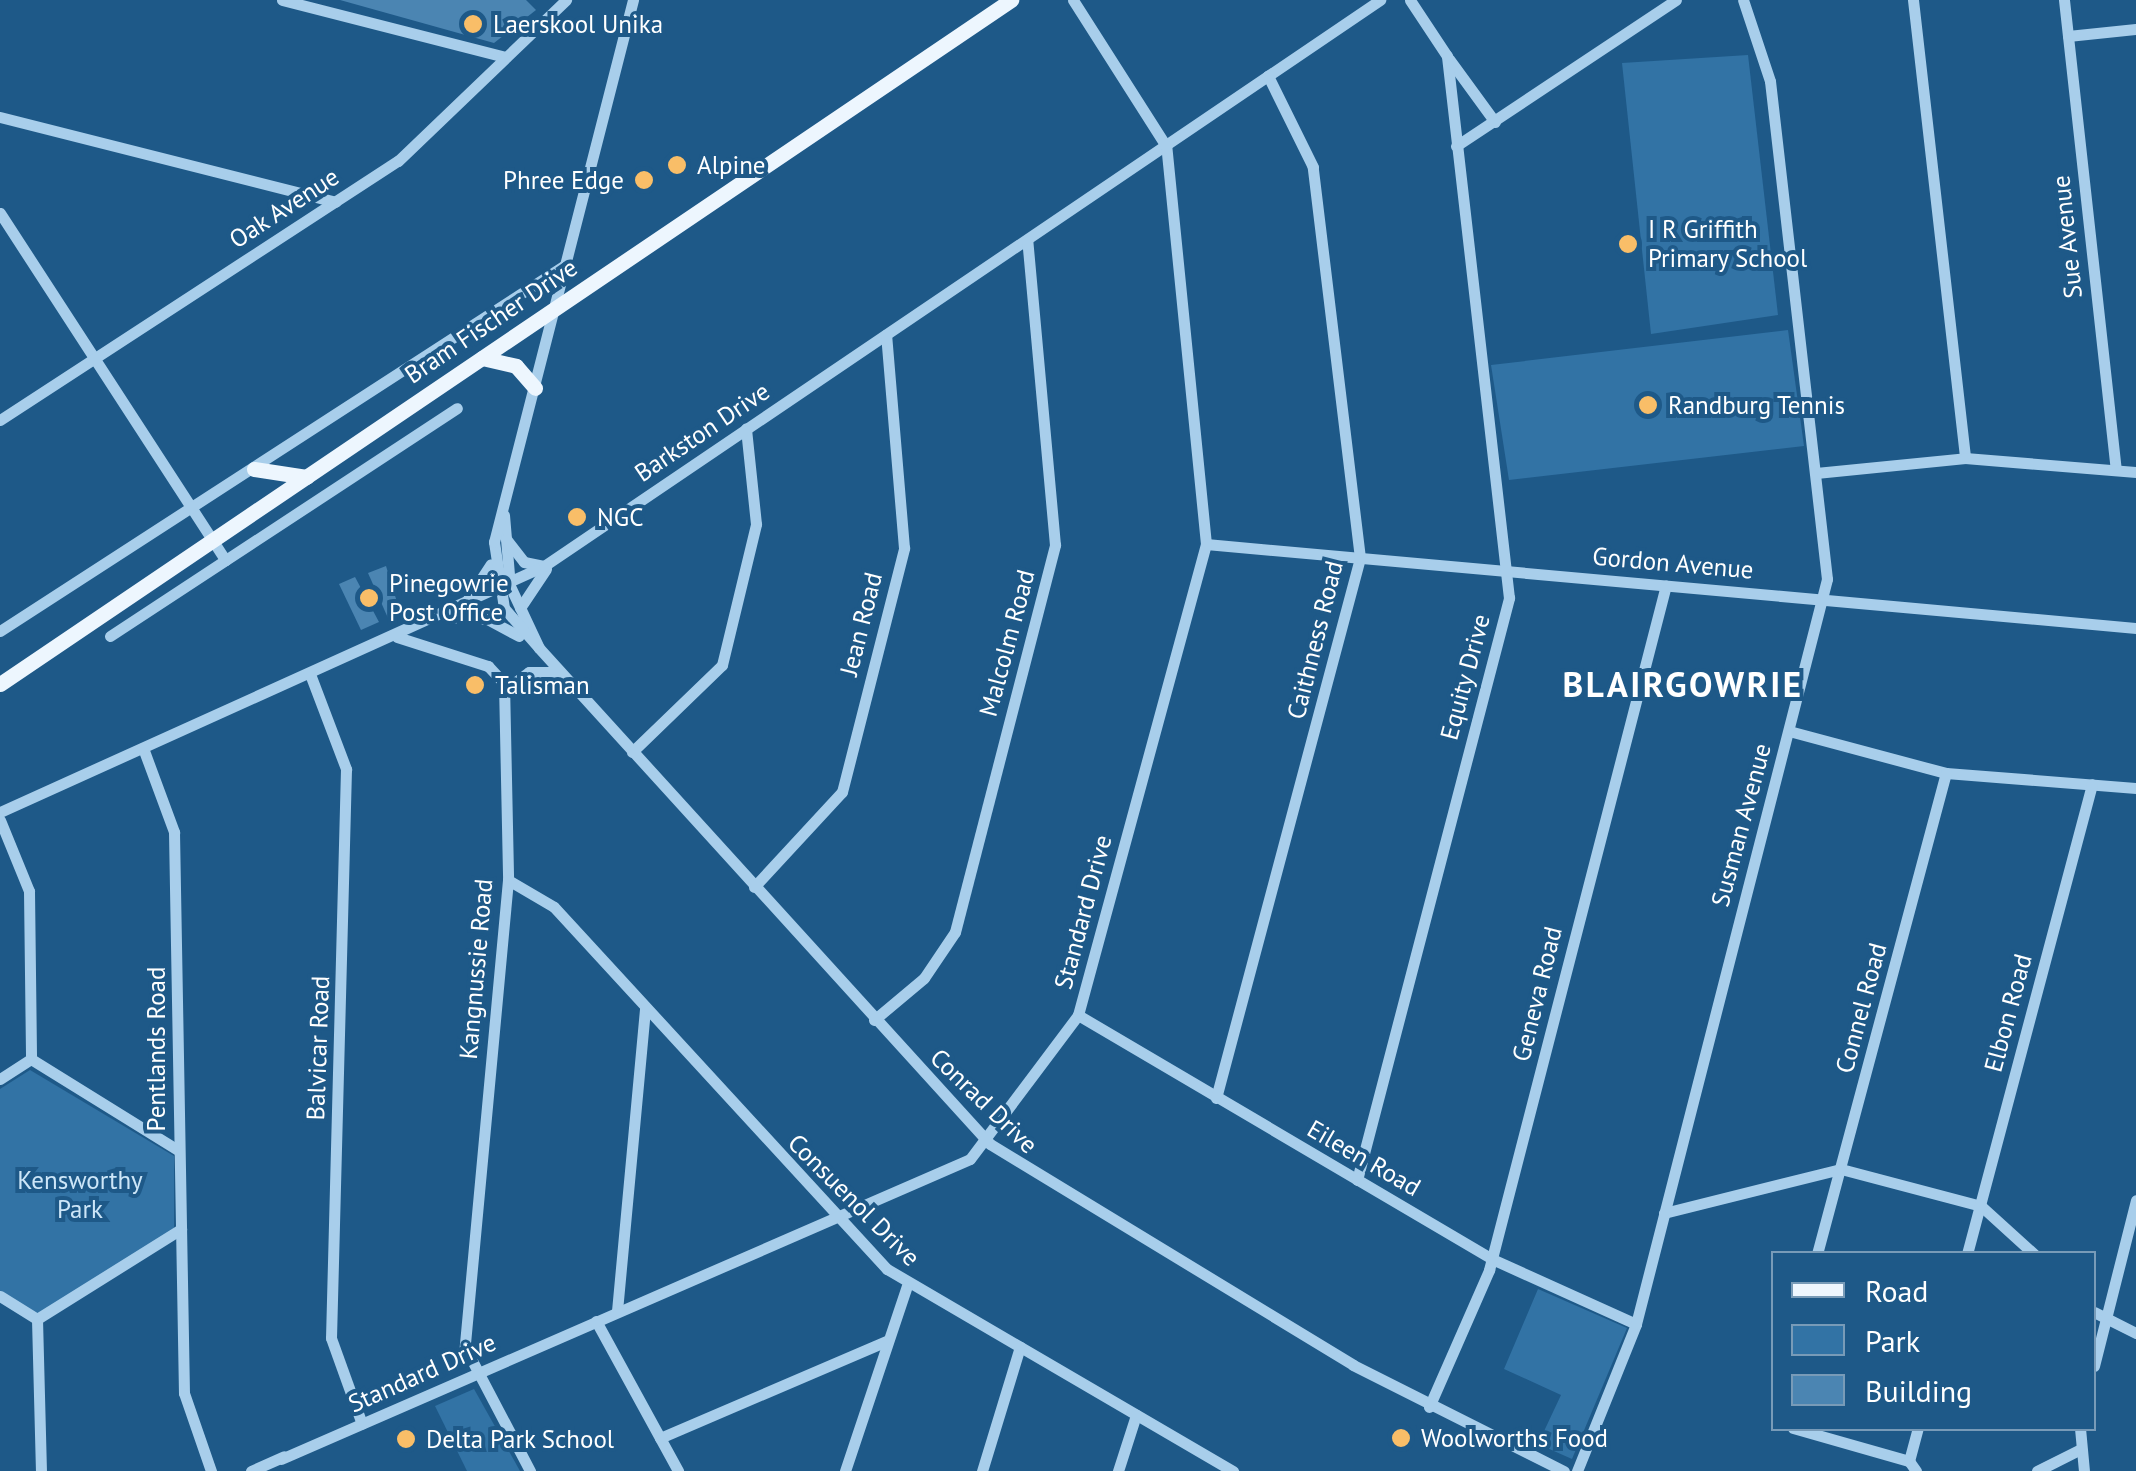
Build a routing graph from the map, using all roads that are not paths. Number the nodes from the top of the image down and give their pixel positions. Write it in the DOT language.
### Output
graph roads {
  1 [pos="282,0"];
  2 [pos="566,0"];
  3 [pos="633,0"];
  4 [pos="1011,0"];
  5 [pos="1073,0"];
  6 [pos="1380,0"];
  7 [pos="1410,0"];
  8 [pos="1676,0"];
  9 [pos="1744,0"];
  10 [pos="1913,0"];
  11 [pos="2064,0"];
  12 [pos="2136,29"];
  13 [pos="2068,36"];
  14 [pos="1447,56"];
  15 [pos="506,57"];
  16 [pos="1268,76"];
  17 [pos="0,117"];
  18 [pos="1494,122"];
  19 [pos="1166,146"];
  20 [pos="1456,146"];
  21 [pos="334,202"];
  22 [pos="0,213"];
  23 [pos="1027,240"];
  24 [pos="566,265"];
  25 [pos="555,308"];
  26 [pos="886,335"];
  27 [pos="94,358"];
  28 [pos="482,358"];
  29 [pos="534,388"];
  30 [pos="457,408"];
  31 [pos="0,420"];
  32 [pos="746,429"];
  33 [pos="1964,458"];
  34 [pos="254,469"];
  35 [pos="2116,469"];
  36 [pos="1816,472"];
  37 [pos="2136,472"];
  38 [pos="306,477"];
  39 [pos="191,509"];
  40 [pos="504,515"];
  41 [pos="506,539"];
  42 [pos="212,540"];
  43 [pos="1206,544"];
  44 [pos="493,555"];
  45 [pos="1360,558"];
  46 [pos="226,560"];
  47 [pos="548,564"];
  48 [pos="1505,572"];
  49 [pos="1666,585"];
  50 [pos="504,588"];
  51 [pos="1824,599"];
  52 [pos="520,608"];
  53 [pos="460,609"];
  54 [pos="440,618"];
  55 [pos="2136,628"];
  56 [pos="0,631"];
  57 [pos="110,636"];
  58 [pos="397,636"];
  59 [pos="522,638"];
  60 [pos="539,648"];
  61 [pos="560,672"];
  62 [pos="310,674"];
  63 [pos="0,684"];
  64 [pos="505,690"];
  65 [pos="1789,731"];
  66 [pos="142,748"];
  67 [pos="632,752"];
  68 [pos="1946,773"];
  69 [pos="2092,784"];
  70 [pos="2136,788"];
  71 [pos="0,816"];
  72 [pos="508,880"];
  73 [pos="754,887"];
  74 [pos="645,1008"];
  75 [pos="1078,1015"];
  76 [pos="874,1020"];
  77 [pos="31,1059"];
  78 [pos="0,1079"];
  79 [pos="1216,1098"];
  80 [pos="990,1144"];
  81 [pos="178,1150"];
  82 [pos="1841,1170"];
  83 [pos="1357,1180"];
  84 [pos="2136,1200"];
  85 [pos="1981,1206"];
  86 [pos="1664,1212"];
  87 [pos="834,1217"];
  88 [pos="181,1228"];
  89 [pos="1818,1251"];
  90 [pos="1968,1251"];
  91 [pos="2031,1251"];
  92 [pos="1492,1259"];
  93 [pos="907,1286"];
  94 [pos="0,1296"];
  95 [pos="617,1311"];
  96 [pos="2096,1314"];
  97 [pos="36,1319"];
  98 [pos="596,1321"];
  99 [pos="2104,1322"];
  100 [pos="1636,1324"];
  101 [pos="2136,1333"];
  102 [pos="886,1341"];
  103 [pos="1020,1347"];
  104 [pos="2096,1357"];
  105 [pos="478,1374"];
  106 [pos="1429,1406"];
  107 [pos="1136,1415"];
  108 [pos="362,1424"];
  109 [pos="1803,1431"];
  110 [pos="1918,1431"];
  111 [pos="2080,1431"];
  112 [pos="660,1438"];
  113 [pos="2079,1450"];
  114 [pos="1913,1466"];
  115 [pos="41,1471"];
  116 [pos="211,1471"];
  117 [pos="251,1471"];
  118 [pos="530,1471"];
  119 [pos="678,1471"];
  120 [pos="846,1471"];
  121 [pos="982,1471"];
  122 [pos="1118,1471"];
  123 [pos="1233,1471"];
  124 [pos="1564,1471"];
  125 [pos="1577,1471"];
  126 [pos="2036,1471"];
  127 [pos="2084,1471"];
  1 -- 15 [label="street"];
  2 -- 15 [label="street, Oak Avenue"];
  3 -- 24 [label="street"];
  4 -- 25 [label="main road, Bram Fischer Drive"];
  5 -- 19 [label="street, Standard Drive"];
  6 -- 16 [label="street, Barkston Drive"];
  7 -- 14 [label="street, Equity Drive"];
  8 -- 18 [label="street"];
  9 -- 36 [label="street, Susman Avenue"];
  10 -- 33 [label="street"];
  11 -- 13 [label="street, Sue Avenue"];
  12 -- 13 [label="street"];
  13 -- 35 [label="street, Sue Avenue"];
  14 -- 18 [label="street, Equity Drive"];
  14 -- 20 [label="street, Equity Drive"];
  15 -- 21 [label="street, Oak Avenue"];
  16 -- 19 [label="street, Barkston Drive"];
  16 -- 45 [label="street, Caithness Road"];
  17 -- 21 [label="street"];
  18 -- 20 [label="street"];
  19 -- 23 [label="street, Barkston Drive"];
  19 -- 43 [label="street, Standard Drive"];
  20 -- 48 [label="street, Equity Drive"];
  21 -- 27 [label="street, Oak Avenue"];
  22 -- 27 [label="street"];
  23 -- 26 [label="street, Barkston Drive"];
  23 -- 76 [label="street, Malcolm Road"];
  24 -- 25 [label="street"];
  24 -- 34 [label="street, Bram Fischer Drive"];
  25 -- 28 [label="main road, Bram Fischer Drive"];
  25 -- 29 [label="street"];
  26 -- 32 [label="street, Barkston Drive"];
  26 -- 73 [label="street, Jean Road"];
  27 -- 31 [label="street, Oak Avenue"];
  27 -- 39 [label="street"];
  28 -- 29 [label="main road"];
  28 -- 38 [label="main road, Bram Fischer Drive"];
  29 -- 40 [label="street"];
  30 -- 46 [label="street"];
  32 -- 47 [label="street, Barkston Drive"];
  32 -- 67 [label="street"];
  33 -- 35 [label="street"];
  33 -- 36 [label="street"];
  34 -- 38 [label="main road"];
  34 -- 39 [label="street, Bram Fischer Drive"];
  35 -- 37 [label="street"];
  36 -- 51 [label="street, Susman Avenue"];
  38 -- 42 [label="main road, Bram Fischer Drive"];
  39 -- 42 [label="street"];
  39 -- 56 [label="street, Bram Fischer Drive"];
  40 -- 41 [label="street"];
  40 -- 44 [label="street"];
  41 -- 47 [label="street"];
  41 -- 50 [label="street"];
  42 -- 46 [label="street"];
  42 -- 63 [label="main road, Bram Fischer Drive"];
  43 -- 45 [label="street, Gordon Avenue"];
  43 -- 75 [label="street, Standard Drive"];
  44 -- 50 [label="street"];
  44 -- 53 [label="street"];
  45 -- 48 [label="street, Gordon Avenue"];
  45 -- 79 [label="street, Caithness Road"];
  46 -- 57 [label="street"];
  47 -- 50 [label="street, Barkston Drive"];
  47 -- 52 [label="street"];
  48 -- 49 [label="street, Gordon Avenue"];
  48 -- 83 [label="street, Equity Drive"];
  49 -- 51 [label="street, Gordon Avenue"];
  49 -- 92 [label="street, Geneva Road"];
  50 -- 52 [label="street, Conrad Drive"];
  50 -- 53 [label="street, Barkston Drive"];
  50 -- 59 [label="street"];
  51 -- 55 [label="street, Gordon Avenue"];
  51 -- 65 [label="street, Susman Avenue"];
  52 -- 60 [label="street, Conrad Drive"];
  53 -- 54 [label="street, Barkston Drive"];
  54 -- 58 [label="street, Barkston Drive"];
  54 -- 59 [label="street, Conrad Drive"];
  58 -- 62 [label="street, Barkston Drive"];
  58 -- 64 [label="street"];
  59 -- 60 [label="street, Conrad Drive"];
  60 -- 61 [label="street, Conrad Drive"];
  61 -- 64 [label="street"];
  61 -- 67 [label="street, Conrad Drive"];
  62 -- 66 [label="street, Barkston Drive"];
  62 -- 108 [label="street, Balvicar Road"];
  64 -- 72 [label="street, Kangnussie Road"];
  65 -- 68 [label="street"];
  65 -- 86 [label="street, Susman Avenue"];
  66 -- 71 [label="street, Barkston Drive"];
  66 -- 81 [label="street, Pentlands Road"];
  67 -- 73 [label="street, Conrad Drive"];
  68 -- 69 [label="street"];
  68 -- 82 [label="street, Connel Road"];
  69 -- 70 [label="street"];
  69 -- 85 [label="street, Elbon Road"];
  71 -- 77 [label="street"];
  72 -- 74 [label="street, Consuenol Drive"];
  72 -- 105 [label="street, Kangnussie Road"];
  73 -- 76 [label="street, Conrad Drive"];
  74 -- 87 [label="street, Consuenol Drive"];
  74 -- 95 [label="street"];
  75 -- 79 [label="street, Eileen Road"];
  75 -- 80 [label="street, Standard Drive"];
  76 -- 80 [label="street, Conrad Drive"];
  77 -- 78 [label="street"];
  77 -- 81 [label="street"];
  79 -- 83 [label="street, Eileen Road"];
  80 -- 87 [label="street, Standard Drive"];
  80 -- 106 [label="street, Conrad Drive"];
  81 -- 88 [label="street, Pentlands Road"];
  82 -- 85 [label="street"];
  82 -- 86 [label="street"];
  82 -- 89 [label="street, Connel Road"];
  83 -- 92 [label="street, Eileen Road"];
  84 -- 99 [label="street"];
  85 -- 90 [label="street, Elbon Road"];
  85 -- 91 [label="street"];
  86 -- 100 [label="street, Susman Avenue"];
  87 -- 93 [label="street, Consuenol Drive"];
  87 -- 95 [label="street, Standard Drive"];
  88 -- 97 [label="street"];
  88 -- 116 [label="street, Pentlands Road"];
  92 -- 100 [label="street, Eileen Road"];
  92 -- 106 [label="street, Geneva Road"];
  93 -- 102 [label="street"];
  93 -- 103 [label="street, Consuenol Drive"];
  94 -- 97 [label="street"];
  95 -- 98 [label="street, Standard Drive"];
  96 -- 99 [label="street"];
  97 -- 115 [label="street"];
  98 -- 105 [label="street, Standard Drive"];
  98 -- 112 [label="street"];
  99 -- 101 [label="street"];
  99 -- 104 [label="street"];
  100 -- 125 [label="street, Susman Avenue"];
  102 -- 112 [label="street"];
  102 -- 120 [label="street"];
  103 -- 107 [label="street, Consuenol Drive"];
  103 -- 121 [label="street"];
  105 -- 108 [label="street, Standard Drive"];
  105 -- 118 [label="street, Kangnussie Road"];
  106 -- 124 [label="street, Conrad Drive"];
  107 -- 122 [label="street"];
  107 -- 123 [label="street, Consuenol Drive"];
  108 -- 117 [label="street, Standard Drive"];
  109 -- 114 [label="street"];
  110 -- 114 [label="street"];
  111 -- 113 [label="street"];
  112 -- 119 [label="street"];
  113 -- 126 [label="street"];
  113 -- 127 [label="street"];
}
